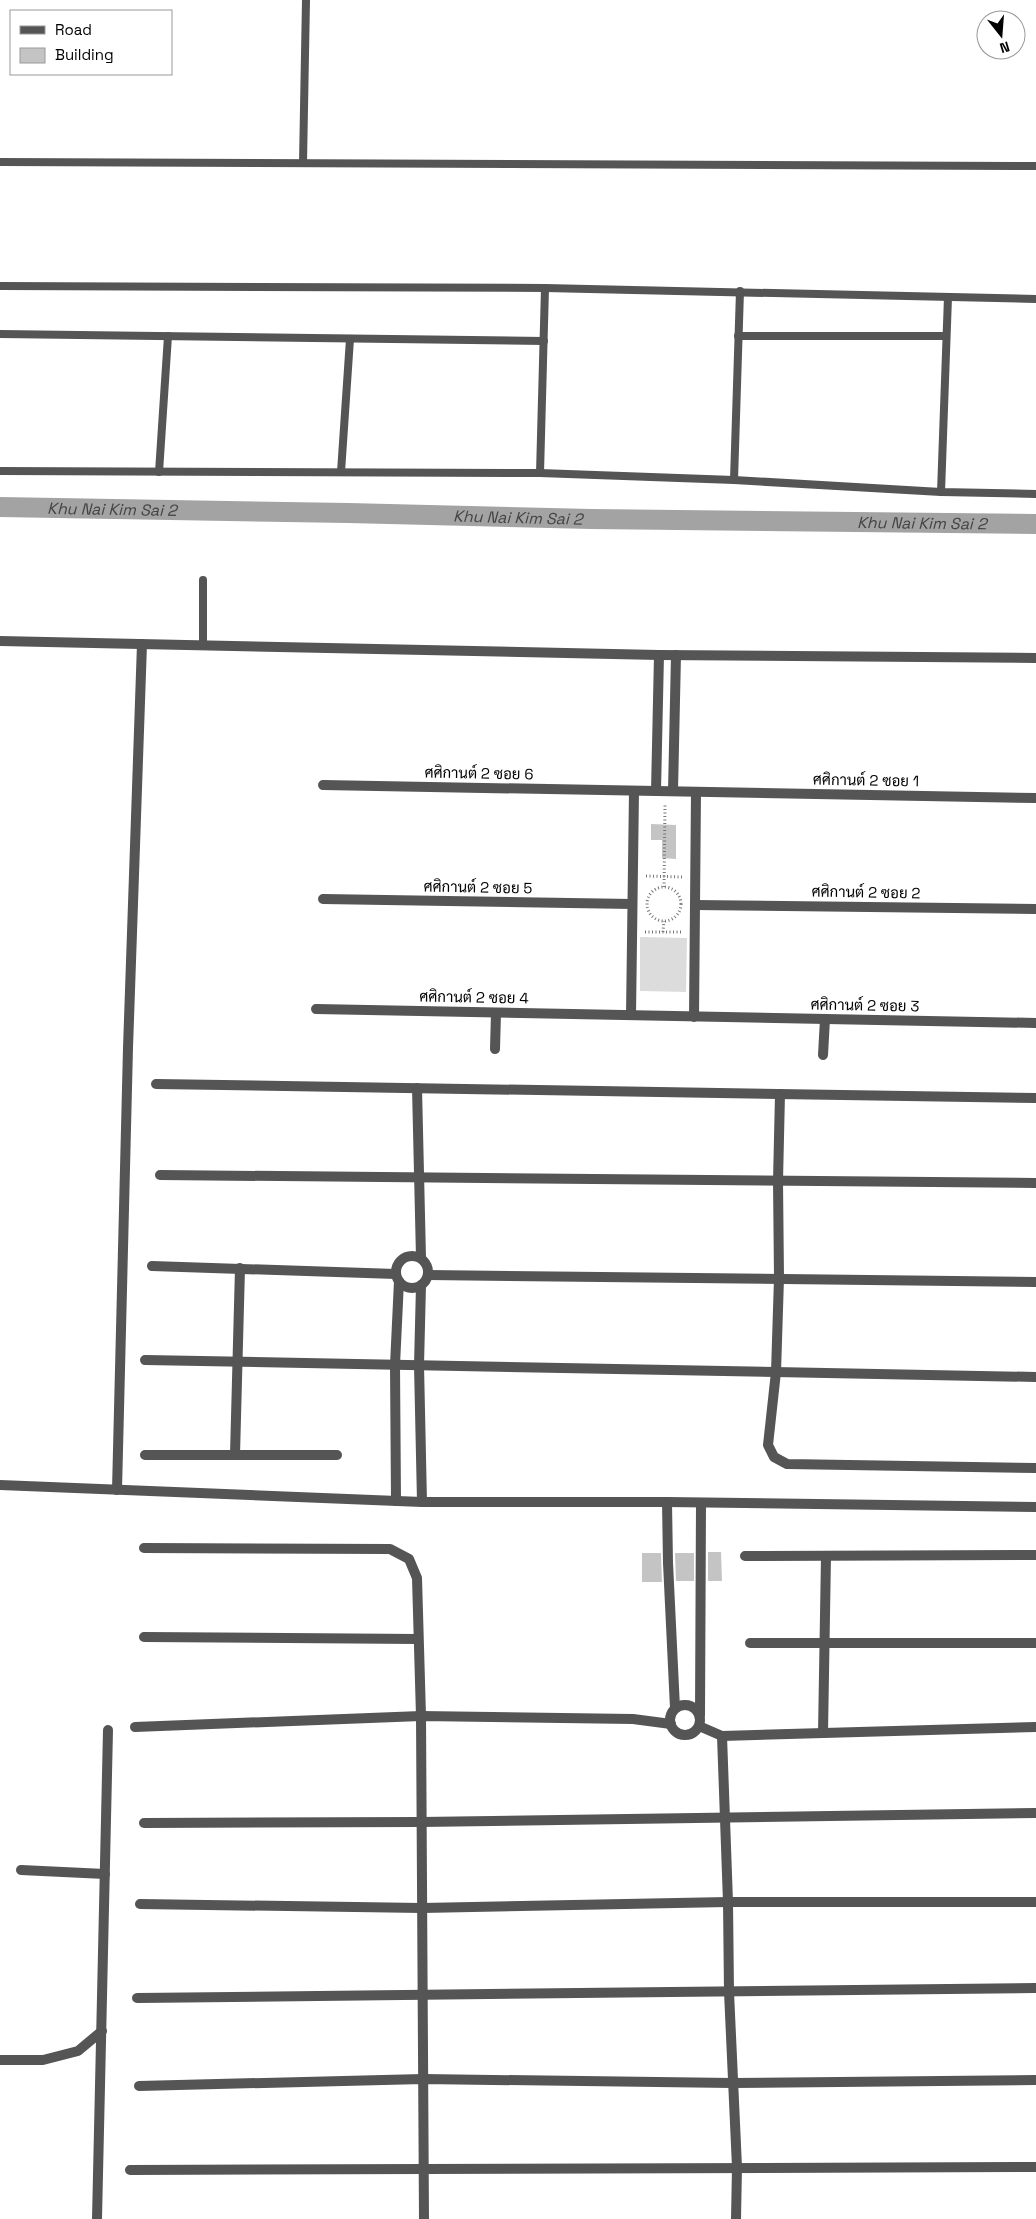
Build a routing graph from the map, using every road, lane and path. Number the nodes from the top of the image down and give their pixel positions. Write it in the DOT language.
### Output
graph roads {
  1 [pos="306,0"];
  2 [pos="0,162"];
  3 [pos="303,163"];
  4 [pos="1036,166"];
  5 [pos="0,286"];
  6 [pos="545,288"];
  7 [pos="740,291"];
  8 [pos="948,297"];
  9 [pos="1036,299"];
  10 [pos="0,334"];
  11 [pos="168,336"];
  12 [pos="738,336"];
  13 [pos="946,336"];
  14 [pos="350,339"];
  15 [pos="544,341"];
  16 [pos="0,471"];
  17 [pos="159,472"];
  18 [pos="341,472"];
  19 [pos="540,473"];
  20 [pos="734,480"];
  21 [pos="941,492"];
  22 [pos="1036,494"];
  23 [pos="204,580"];
  24 [pos="0,641"];
  25 [pos="142,644"];
  26 [pos="204,645"];
  27 [pos="659,655"];
  28 [pos="676,655"];
  29 [pos="1036,658"];
  30 [pos="323,785"];
  31 [pos="634,791"];
  32 [pos="665,791"];
  33 [pos="696,792"];
  34 [pos="1036,798"];
  35 [pos="633,876"];
  36 [pos="664,877"];
  37 [pos="695,877"];
  38 [pos="664,887"];
  39 [pos="323,899"];
  40 [pos="632,904"];
  41 [pos="695,904"];
  42 [pos="1036,909"];
  43 [pos="664,921"];
  44 [pos="632,932"];
  45 [pos="663,932"];
  46 [pos="694,933"];
  47 [pos="316,1009"];
  48 [pos="496,1013"];
  49 [pos="631,1015"];
  50 [pos="694,1017"];
  51 [pos="825,1019"];
  52 [pos="1036,1023"];
  53 [pos="494,1049"];
  54 [pos="823,1055"];
  55 [pos="156,1084"];
  56 [pos="417,1088"];
  57 [pos="780,1094"];
  58 [pos="1036,1098"];
  59 [pos="160,1175"];
  60 [pos="419,1178"];
  61 [pos="778,1181"];
  62 [pos="1036,1183"];
  63 [pos="421,1258"];
  64 [pos="152,1266"];
  65 [pos="240,1268"];
  66 [pos="428,1275"];
  67 [pos="397,1277"];
  68 [pos="779,1278"];
  69 [pos="1036,1282"];
  70 [pos="422,1285"];
  71 [pos="145,1360"];
  72 [pos="239,1363"];
  73 [pos="394,1364"];
  74 [pos="419,1365"];
  75 [pos="776,1372"];
  76 [pos="1036,1376"];
  77 [pos="145,1454"];
  78 [pos="235,1455"];
  79 [pos="337,1455"];
  80 [pos="1036,1468"];
  81 [pos="0,1485"];
  82 [pos="117,1490"];
  83 [pos="396,1501"];
  84 [pos="422,1502"];
  85 [pos="667,1502"];
  86 [pos="701,1503"];
  87 [pos="1036,1507"];
  88 [pos="144,1548"];
  89 [pos="1036,1555"];
  90 [pos="746,1556"];
  91 [pos="826,1556"];
  92 [pos="144,1638"];
  93 [pos="418,1639"];
  94 [pos="1036,1642"];
  95 [pos="750,1643"];
  96 [pos="824,1643"];
  97 [pos="675,1708"];
  98 [pos="700,1715"];
  99 [pos="420,1716"];
  100 [pos="671,1724"];
  101 [pos="699,1726"];
  102 [pos="135,1727"];
  103 [pos="1036,1727"];
  104 [pos="108,1730"];
  105 [pos="823,1733"];
  106 [pos="722,1736"];
  107 [pos="1036,1813"];
  108 [pos="725,1817"];
  109 [pos="421,1822"];
  110 [pos="144,1823"];
  111 [pos="21,1870"];
  112 [pos="105,1874"];
  113 [pos="728,1902"];
  114 [pos="1036,1902"];
  115 [pos="140,1904"];
  116 [pos="422,1908"];
  117 [pos="1036,1988"];
  118 [pos="729,1992"];
  119 [pos="422,1994"];
  120 [pos="137,1998"];
  121 [pos="102,2031"];
  122 [pos="0,2060"];
  123 [pos="423,2080"];
  124 [pos="1036,2080"];
  125 [pos="732,2083"];
  126 [pos="139,2086"];
  127 [pos="737,2167"];
  128 [pos="1036,2167"];
  129 [pos="424,2169"];
  130 [pos="130,2170"];
  131 [pos="97,2219"];
  132 [pos="424,2219"];
  133 [pos="736,2219"];
  1 -- 3 [label="lane"];
  2 -- 3 [label="lane"];
  3 -- 4 [label="lane"];
  5 -- 6 [label="lane"];
  6 -- 7 [label="lane"];
  6 -- 15 [label="lane"];
  7 -- 8 [label="lane"];
  7 -- 12 [label="lane"];
  8 -- 9 [label="lane"];
  8 -- 13 [label="lane"];
  10 -- 11 [label="lane"];
  11 -- 14 [label="lane"];
  11 -- 17 [label="lane"];
  12 -- 13 [label="lane"];
  12 -- 20 [label="lane"];
  13 -- 21 [label="lane"];
  14 -- 15 [label="lane"];
  14 -- 18 [label="lane"];
  15 -- 19 [label="lane"];
  16 -- 17 [label="lane"];
  17 -- 18 [label="lane"];
  18 -- 19 [label="lane"];
  19 -- 20 [label="lane"];
  20 -- 21 [label="lane"];
  21 -- 22 [label="lane"];
  23 -- 26 [label="lane"];
  24 -- 25 [label="street"];
  25 -- 26 [label="street"];
  25 -- 82 [label="street"];
  26 -- 27 [label="street"];
  27 -- 28 [label="street"];
  27 -- 32 [label="street"];
  28 -- 29 [label="street"];
  28 -- 32 [label="street"];
  30 -- 31 [label="street, ศศิกานต์ 2 ซอย 6"];
  31 -- 32 [label="street, ศศิกานต์ 2 ซอย 6"];
  31 -- 35 [label="street"];
  32 -- 33 [label="street, ศศิกานต์ 2 ซอย 1"];
  32 -- 36 [label="path"];
  33 -- 34 [label="street, ศศิกานต์ 2 ซอย 1"];
  33 -- 37 [label="street"];
  35 -- 36 [label="path"];
  35 -- 40 [label="street"];
  36 -- 37 [label="path"];
  36 -- 38 [label="path"];
  37 -- 41 [label="street"];
  38 -- 43 [label="path"];
  38 -- 43 [label="path"];
  39 -- 40 [label="street, ศศิกานต์ 2 ซอย 5"];
  40 -- 44 [label="street"];
  41 -- 42 [label="street, ศศิกานต์ 2 ซอย 2"];
  41 -- 46 [label="street"];
  43 -- 45 [label="path"];
  44 -- 45 [label="path"];
  44 -- 49 [label="street"];
  45 -- 46 [label="path"];
  46 -- 50 [label="street"];
  47 -- 48 [label="street, ศศิกานต์ 2 ซอย 4"];
  48 -- 49 [label="street, ศศิกานต์ 2 ซอย 4"];
  48 -- 53 [label="street"];
  49 -- 50 [label="street, ศศิกานต์ 2 ซอย 4"];
  50 -- 51 [label="street, ศศิกานต์ 2 ซอย 3"];
  51 -- 52 [label="street, ศศิกานต์ 2 ซอย 3"];
  51 -- 54 [label="street"];
  55 -- 56 [label="street"];
  56 -- 57 [label="street"];
  56 -- 60 [label="street"];
  57 -- 58 [label="street"];
  57 -- 61 [label="street"];
  59 -- 60 [label="street"];
  60 -- 61 [label="street"];
  60 -- 63 [label="street"];
  61 -- 62 [label="street"];
  61 -- 68 [label="street"];
  63 -- 66 [label="street"];
  63 -- 67 [label="street"];
  64 -- 65 [label="street"];
  65 -- 67 [label="street"];
  65 -- 72 [label="street"];
  66 -- 68 [label="street"];
  66 -- 70 [label="street"];
  67 -- 70 [label="street"];
  67 -- 73 [label="street"];
  68 -- 69 [label="street"];
  68 -- 75 [label="street"];
  70 -- 74 [label="street"];
  71 -- 72 [label="street"];
  72 -- 73 [label="street"];
  72 -- 78 [label="street"];
  73 -- 74 [label="street"];
  73 -- 83 [label="street"];
  74 -- 75 [label="street"];
  74 -- 84 [label="street"];
  75 -- 76 [label="street"];
  75 -- 80 [label="street"];
  77 -- 78 [label="street"];
  78 -- 79 [label="street"];
  81 -- 82 [label="street"];
  82 -- 83 [label="street"];
  83 -- 84 [label="street"];
  84 -- 85 [label="street"];
  85 -- 86 [label="street"];
  85 -- 97 [label="street"];
  86 -- 87 [label="street"];
  86 -- 98 [label="street"];
  88 -- 93 [label="street"];
  89 -- 91 [label="street"];
  90 -- 91 [label="street"];
  91 -- 96 [label="street"];
  92 -- 93 [label="street"];
  93 -- 99 [label="street"];
  94 -- 96 [label="street"];
  95 -- 96 [label="street"];
  96 -- 105 [label="street"];
  97 -- 98 [label="street"];
  97 -- 100 [label="street"];
  98 -- 101 [label="street"];
  99 -- 100 [label="street"];
  99 -- 102 [label="street"];
  99 -- 109 [label="street"];
  100 -- 101 [label="street"];
  101 -- 106 [label="street"];
  103 -- 105 [label="street"];
  104 -- 112 [label="street"];
  105 -- 106 [label="street"];
  106 -- 108 [label="street"];
  107 -- 108 [label="street"];
  108 -- 109 [label="street"];
  108 -- 113 [label="street"];
  109 -- 110 [label="street"];
  109 -- 116 [label="street"];
  111 -- 112 [label="street"];
  112 -- 121 [label="street"];
  113 -- 114 [label="street"];
  113 -- 116 [label="street"];
  113 -- 118 [label="street"];
  115 -- 116 [label="street"];
  116 -- 119 [label="street"];
  117 -- 118 [label="street"];
  118 -- 119 [label="street"];
  118 -- 125 [label="street"];
  119 -- 120 [label="street"];
  119 -- 123 [label="street"];
  121 -- 122 [label="street"];
  121 -- 131 [label="street"];
  123 -- 125 [label="street"];
  123 -- 126 [label="street"];
  123 -- 129 [label="street"];
  124 -- 125 [label="street"];
  125 -- 127 [label="street"];
  127 -- 128 [label="street"];
  127 -- 129 [label="street"];
  127 -- 133 [label="street"];
  129 -- 130 [label="street"];
  129 -- 132 [label="street"];
}
